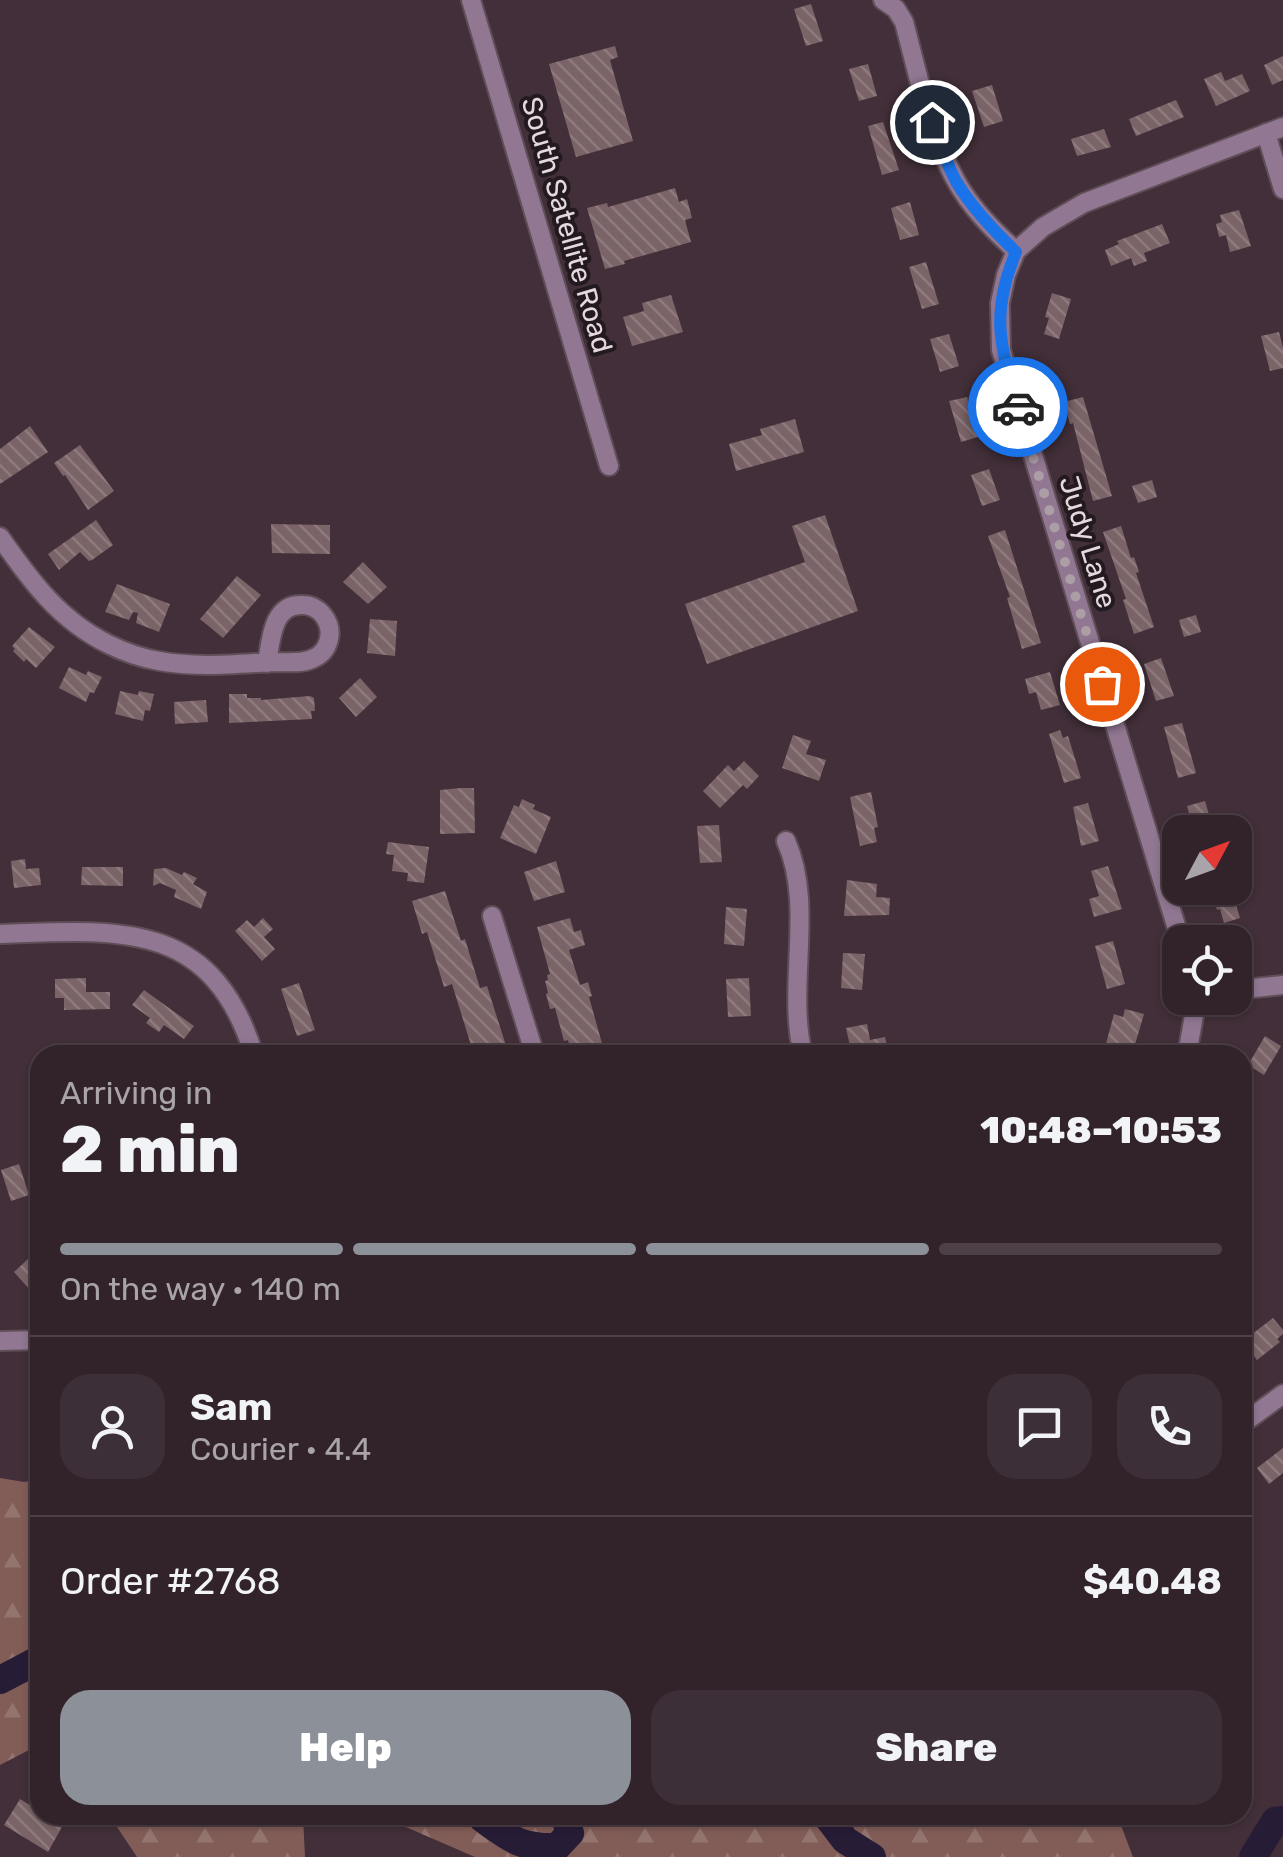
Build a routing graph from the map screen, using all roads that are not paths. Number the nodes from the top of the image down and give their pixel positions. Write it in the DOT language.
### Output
graph roads {
  1 [pos="471,0"];
  2 [pos="883,0"];
  3 [pos="1275,130"];
  4 [pos="1283,188"];
  5 [pos="1016,252"];
  6 [pos="610,466"];
  7 [pos="0,537"];
  8 [pos="267,663"];
  9 [pos="786,841"];
  10 [pos="492,916"];
  11 [pos="1176,925"];
  12 [pos="0,934"];
  13 [pos="1283,985"];
  14 [pos="1252,988"];
  15 [pos="1194,1015"];
  16 [pos="250,1045"];
  17 [pos="533,1045"];
  18 [pos="801,1045"];
  19 [pos="1188,1045"];
  20 [pos="30,1340"];
  21 [pos="0,1341"];
  22 [pos="1283,1394"];
  23 [pos="1252,1417"];
  1 -- 6 [label="street, South Satellite Road"];
  2 -- 5 [label="street"];
  3 -- 4 [label="street"];
  3 -- 5 [label="street"];
  5 -- 11 [label="street, Judy Lane"];
  7 -- 8 [label="street"];
  9 -- 18 [label="street"];
  10 -- 17 [label="street"];
  12 -- 16 [label="street"];
  13 -- 14 [label="street"];
  15 -- 19 [label="street"];
  20 -- 21 [label="street"];
  22 -- 23 [label="street"];
}
